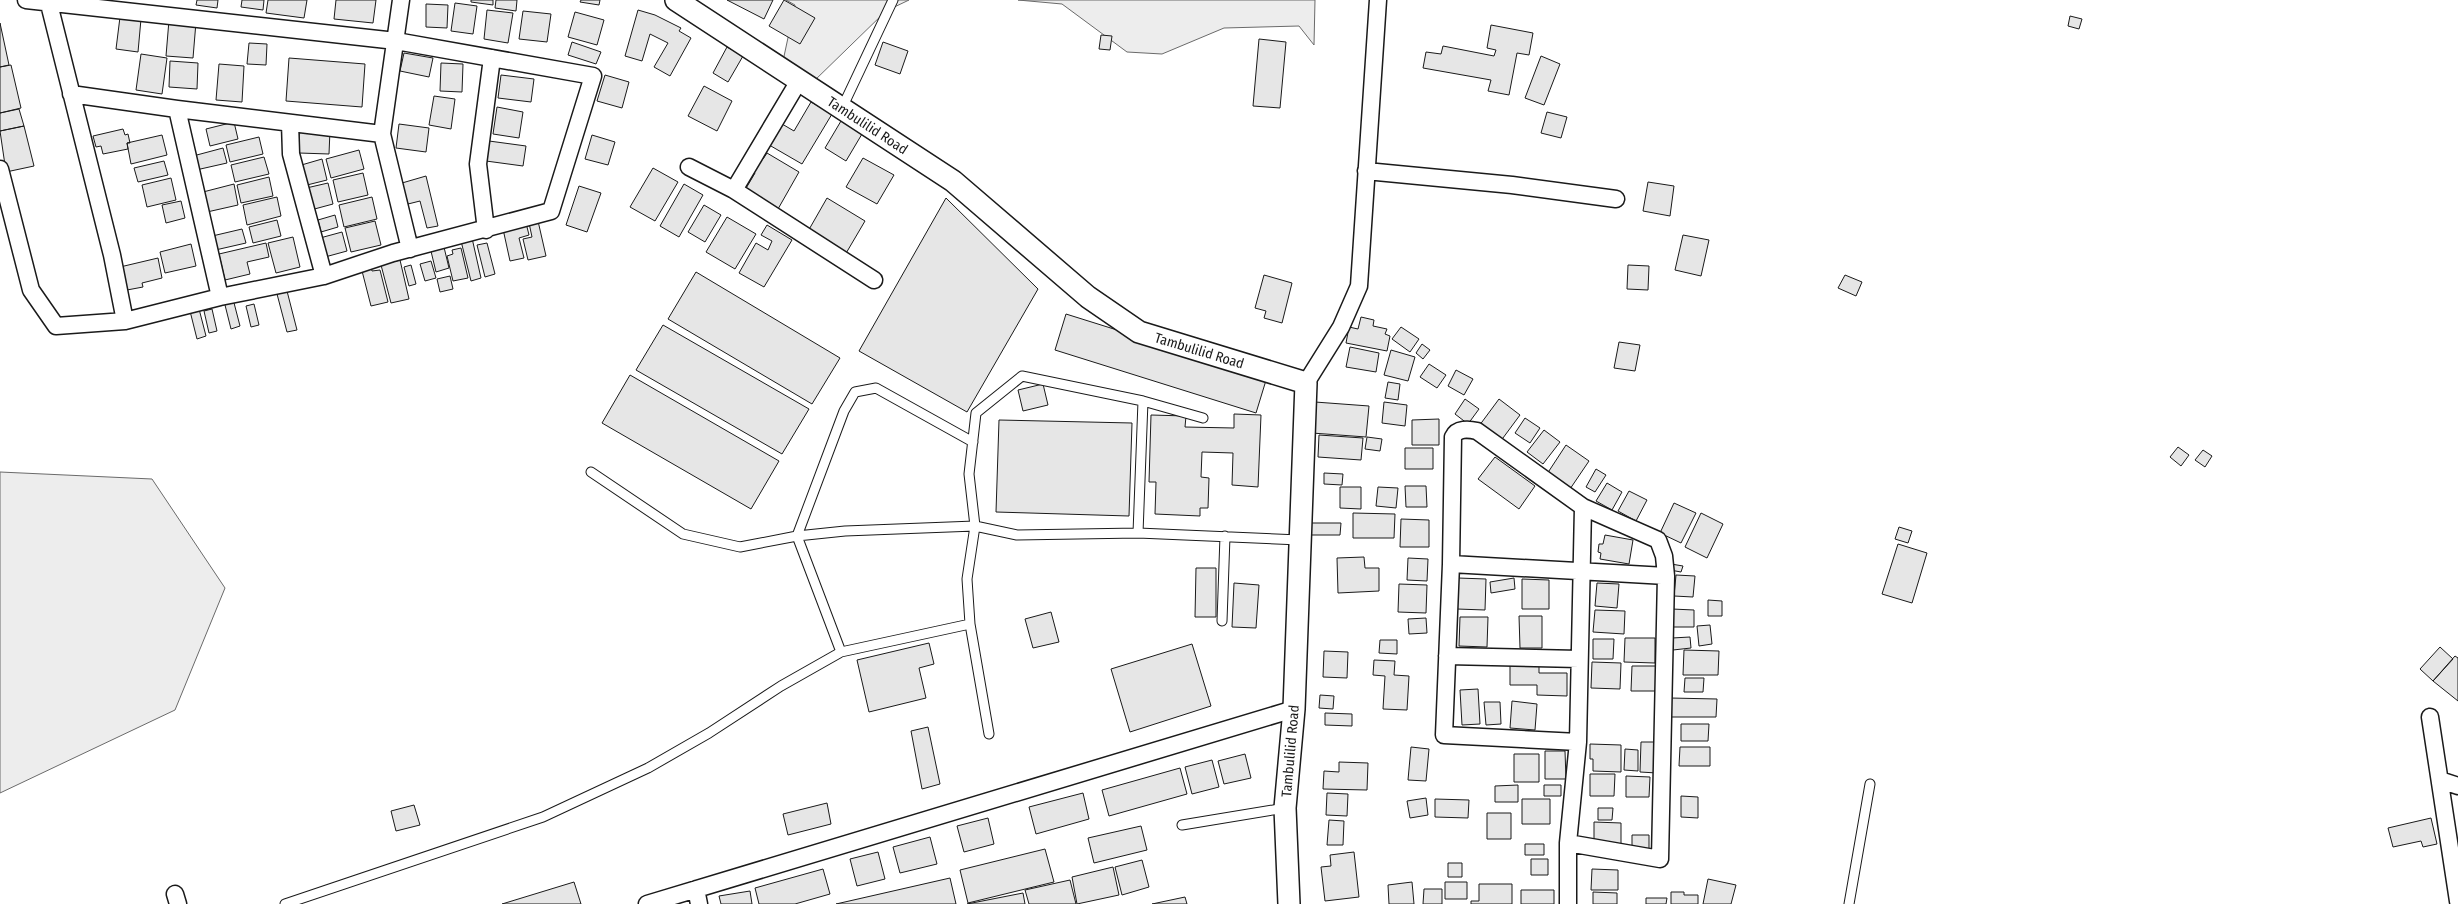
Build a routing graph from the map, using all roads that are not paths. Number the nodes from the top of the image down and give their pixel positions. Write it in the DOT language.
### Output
graph roads {
  1 [pos="26,0"];
  2 [pos="401,0"];
  3 [pos="676,0"];
  4 [pos="893,0"];
  5 [pos="1378,0"];
  6 [pos="48,1"];
  7 [pos="396,41"];
  8 [pos="492,58"];
  9 [pos="800,79"];
  10 [pos="71,94"];
  11 [pos="842,108"];
  12 [pos="177,110"];
  13 [pos="290,123"];
  14 [pos="382,134"];
  15 [pos="689,167"];
  16 [pos="0,169"];
  17 [pos="1366,171"];
  18 [pos="734,190"];
  19 [pos="1616,199"];
  20 [pos="486,230"];
  21 [pos="410,250"];
  22 [pos="324,276"];
  23 [pos="874,280"];
  24 [pos="220,297"];
  25 [pos="125,321"];
  26 [pos="1306,383"];
  27 [pos="1143,401"];
  28 [pos="1203,418"];
  29 [pos="973,442"];
  30 [pos="591,472"];
  31 [pos="1583,507"];
  32 [pos="975,526"];
  33 [pos="1138,533"];
  34 [pos="796,536"];
  35 [pos="1225,536"];
  36 [pos="1301,540"];
  37 [pos="1451,564"];
  38 [pos="1580,572"];
  39 [pos="1666,576"];
  40 [pos="1222,621"];
  41 [pos="970,624"];
  42 [pos="841,652"];
  43 [pos="1447,656"];
  44 [pos="1579,659"];
  45 [pos="1294,709"];
  46 [pos="2430,717"];
  47 [pos="990,734"];
  48 [pos="1578,742"];
  49 [pos="2440,780"];
  50 [pos="1870,784"];
  51 [pos="2458,786"];
  52 [pos="1285,808"];
  53 [pos="1182,825"];
  54 [pos="1568,843"];
  55 [pos="697,897"];
  56 [pos="2458,901"];
  57 [pos="285,904"];
  58 [pos="647,904"];
  59 [pos="1289,904"];
  60 [pos="1568,904"];
  61 [pos="1849,904"];
  1 -- 6 [label="street"];
  2 -- 7 [label="street"];
  3 -- 9 [label="street, Tambulilid Road"];
  4 -- 11 [label="lane"];
  5 -- 17 [label="street"];
  6 -- 7 [label="street"];
  6 -- 10 [label="street"];
  7 -- 8 [label="street"];
  7 -- 14 [label="street"];
  8 -- 20 [label="street"];
  8 -- 20 [label="street"];
  9 -- 11 [label="street, Tambulilid Road"];
  9 -- 18 [label="street"];
  10 -- 12 [label="street"];
  10 -- 25 [label="street"];
  11 -- 26 [label="street, Tambulilid Road"];
  12 -- 13 [label="street"];
  12 -- 24 [label="street"];
  13 -- 14 [label="street"];
  13 -- 22 [label="street"];
  14 -- 21 [label="street"];
  15 -- 18 [label="street"];
  16 -- 25 [label="street"];
  17 -- 19 [label="street"];
  17 -- 26 [label="street"];
  18 -- 23 [label="street"];
  20 -- 21 [label="street"];
  21 -- 22 [label="street"];
  22 -- 24 [label="street"];
  24 -- 25 [label="street"];
  26 -- 36 [label="street, Tambulilid Road"];
  27 -- 28 [label="lane"];
  27 -- 29 [label="lane"];
  27 -- 33 [label="lane"];
  29 -- 32 [label="lane"];
  29 -- 34 [label="lane"];
  30 -- 34 [label="lane"];
  31 -- 37 [label="street"];
  31 -- 38 [label="street"];
  31 -- 39 [label="street"];
  32 -- 33 [label="lane"];
  32 -- 34 [label="lane"];
  32 -- 41 [label="lane"];
  33 -- 35 [label="lane"];
  34 -- 42 [label="lane"];
  35 -- 36 [label="lane"];
  35 -- 40 [label="lane"];
  36 -- 45 [label="street, Tambulilid Road"];
  37 -- 38 [label="street"];
  37 -- 43 [label="street"];
  38 -- 39 [label="street"];
  38 -- 44 [label="street"];
  39 -- 54 [label="street"];
  41 -- 42 [label="lane"];
  41 -- 47 [label="lane"];
  42 -- 57 [label="lane"];
  43 -- 44 [label="street"];
  43 -- 48 [label="street"];
  44 -- 48 [label="street"];
  45 -- 52 [label="street, Tambulilid Road"];
  45 -- 55 [label="street"];
  46 -- 49 [label="street"];
  48 -- 54 [label="street"];
  49 -- 51 [label="street"];
  49 -- 56 [label="street"];
  50 -- 61 [label="lane"];
  52 -- 53 [label="lane"];
  52 -- 59 [label="street, Tambulilid Road"];
  54 -- 60 [label="street"];
  55 -- 58 [label="street"];
}
